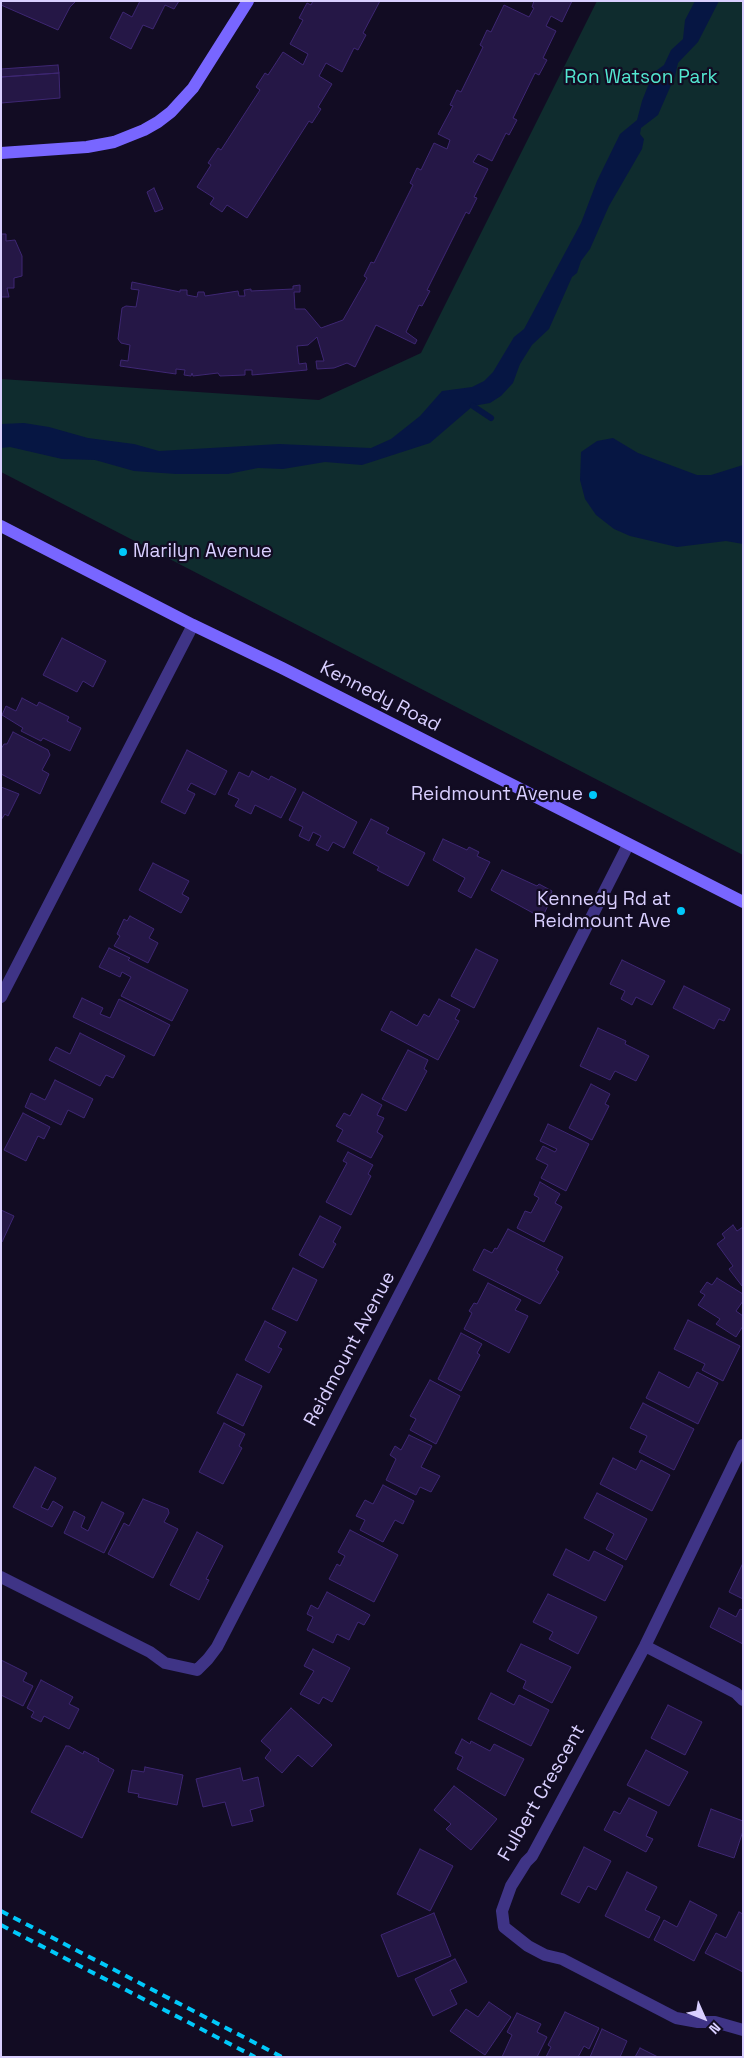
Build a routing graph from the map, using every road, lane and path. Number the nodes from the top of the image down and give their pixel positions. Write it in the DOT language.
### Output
graph roads {
  1 [pos="248,1"];
  2 [pos="1,153"];
  3 [pos="1,526"];
  4 [pos="193,625"];
  5 [pos="628,845"];
  6 [pos="743,902"];
  7 [pos="1,997"];
  8 [pos="743,1445"];
  9 [pos="1,1577"];
  10 [pos="645,1646"];
  11 [pos="743,1700"];
  12 [pos="743,2030"];
  1 -- 2 [label="main road"];
  3 -- 4 [label="main road, Kennedy Road"];
  4 -- 5 [label="main road, Kennedy Road"];
  4 -- 7 [label="street"];
  5 -- 6 [label="main road, Kennedy Road"];
  5 -- 9 [label="street, Reidmount Avenue"];
  8 -- 10 [label="street, Fulbert Crescent"];
  10 -- 11 [label="street"];
  10 -- 12 [label="street, Fulbert Crescent"];
}
